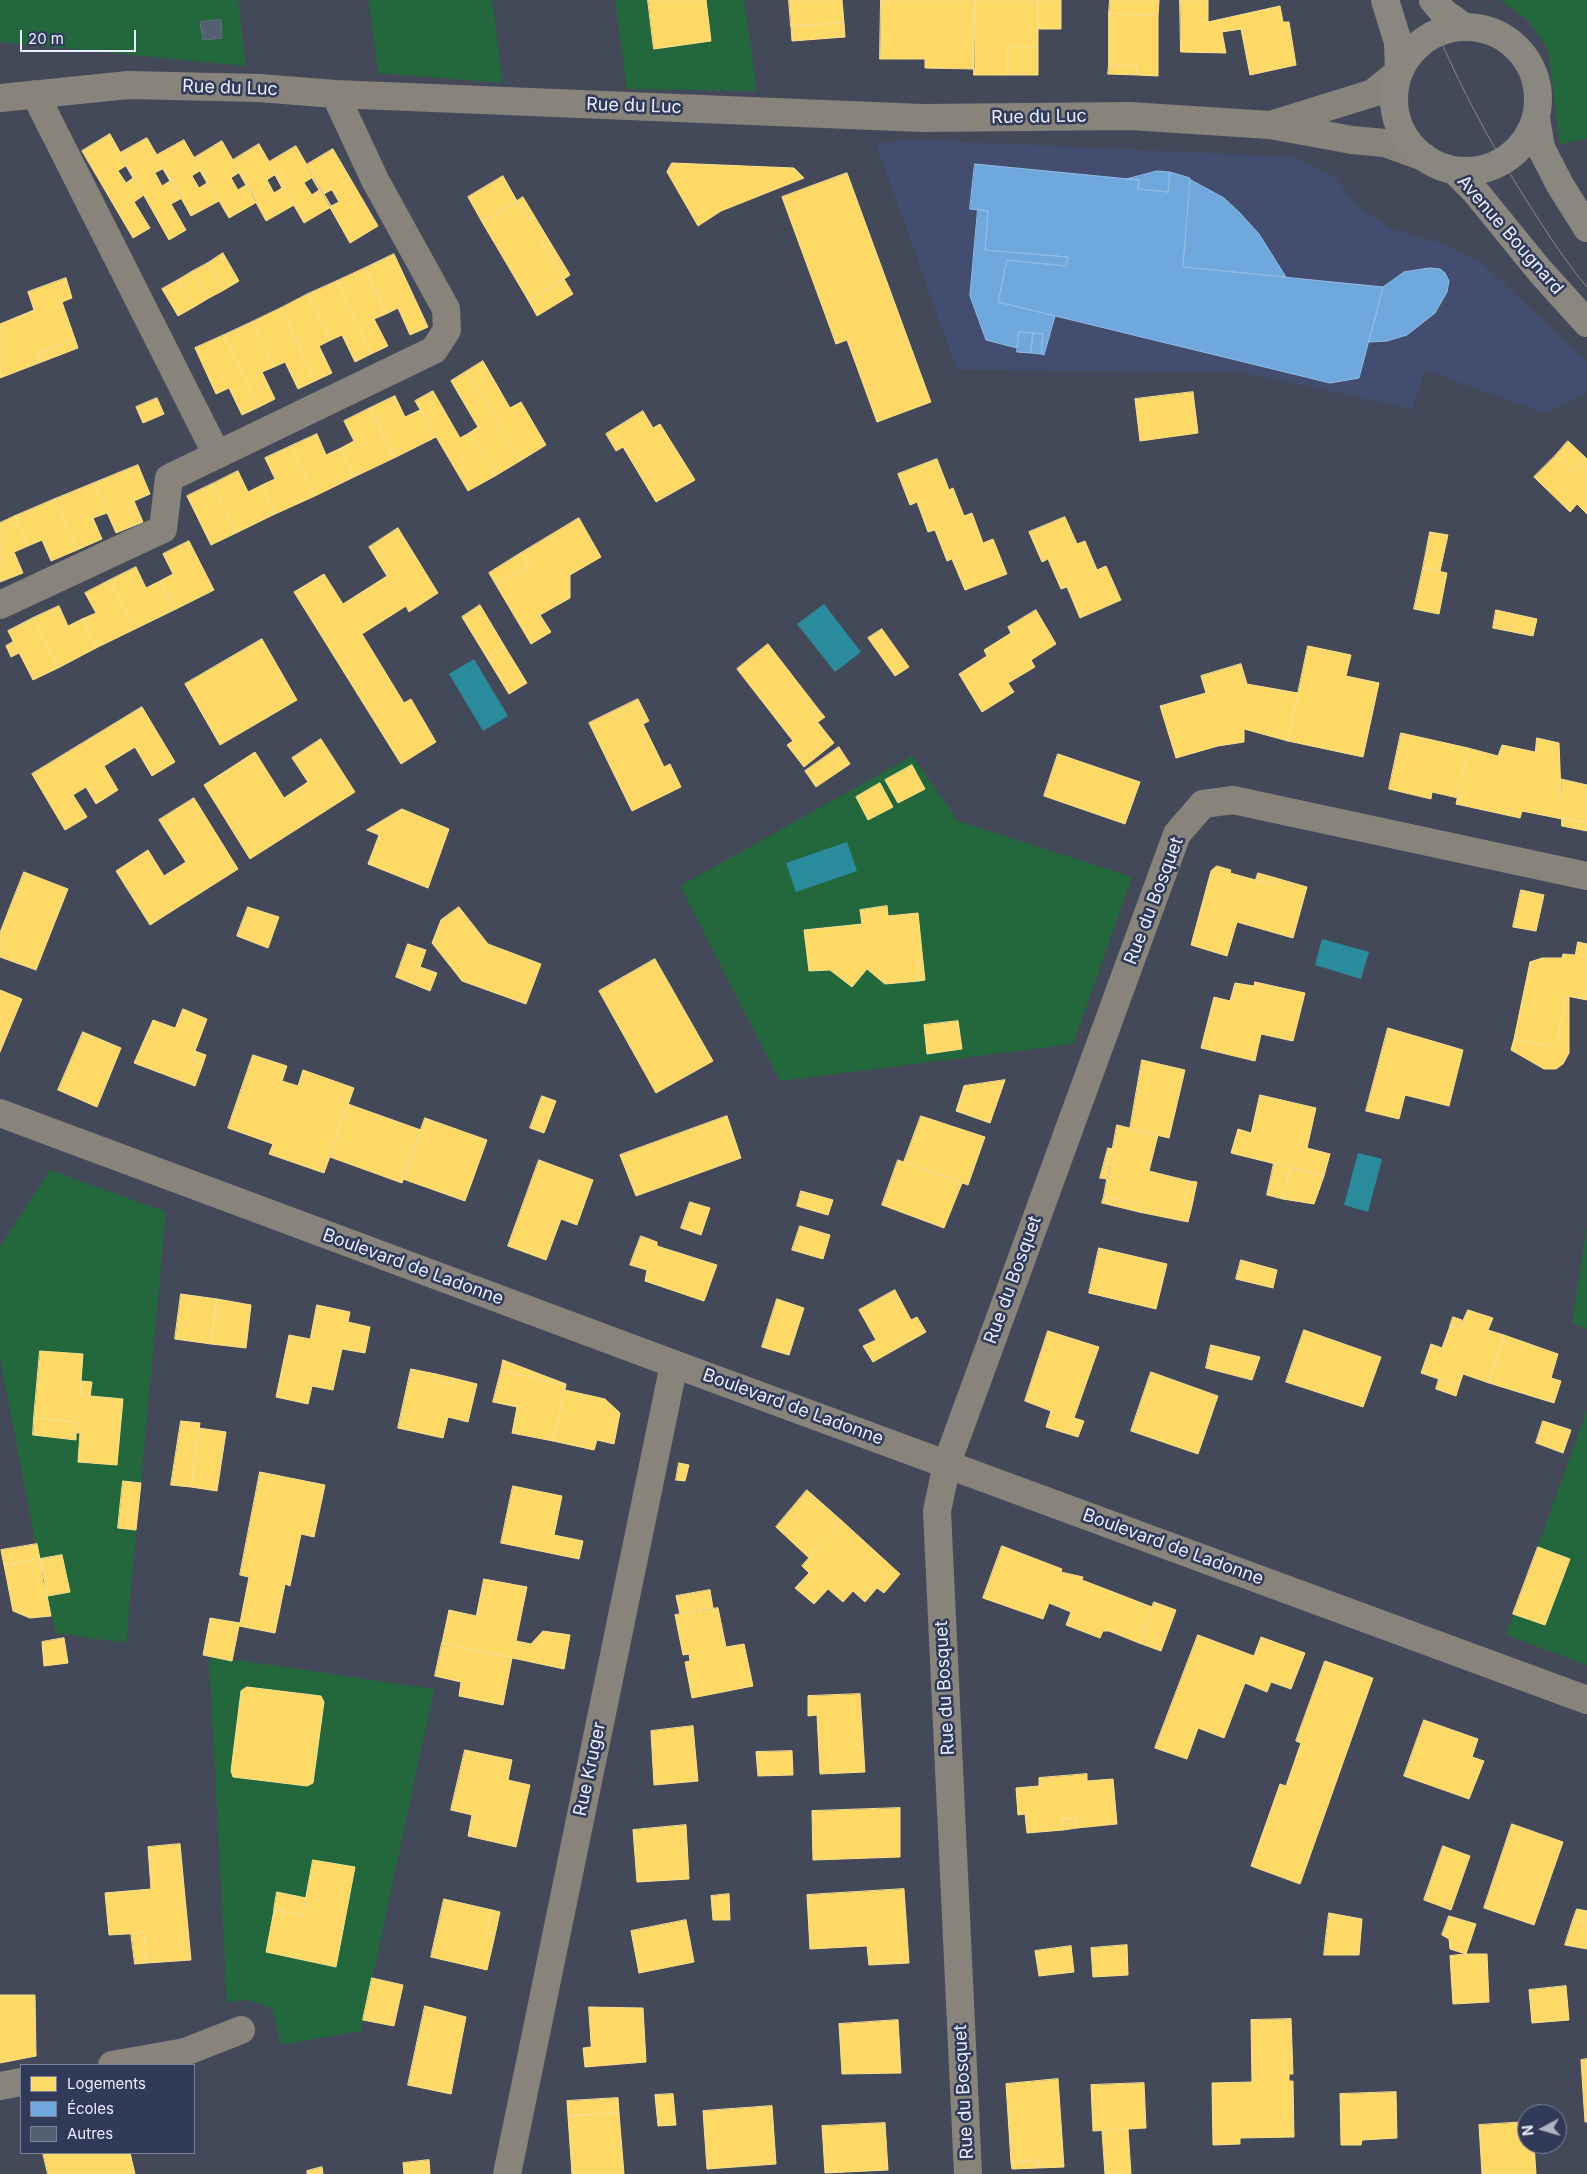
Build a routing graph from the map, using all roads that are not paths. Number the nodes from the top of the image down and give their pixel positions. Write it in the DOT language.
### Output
graph roads {
  1 [pos="1385,0"];
  2 [pos="1433,0"];
  3 [pos="1463,26"];
  4 [pos="1399,72"];
  5 [pos="35,94"];
  6 [pos="335,94"];
  7 [pos="0,98"];
  8 [pos="1536,118"];
  9 [pos="1270,125"];
  10 [pos="1424,157"];
  11 [pos="1454,170"];
  12 [pos="1587,228"];
  13 [pos="1587,323"];
  14 [pos="217,454"];
  15 [pos="0,605"];
  16 [pos="1587,876"];
  17 [pos="0,1113"];
  18 [pos="674,1364"];
  19 [pos="947,1463"];
  20 [pos="1587,1700"];
  21 [pos="241,2030"];
  22 [pos="118,2064"];
  23 [pos="20,2082"];
  24 [pos="0,2086"];
  25 [pos="506,2174"];
  26 [pos="968,2174"];
  1 -- 4 [label="main road, Avenue Bougnard"];
  2 -- 3 [label="main road, Avenue Bougnard"];
  3 -- 4 [label="main road, Avenue Bougnard"];
  3 -- 8 [label="main road, Avenue Bougnard"];
  4 -- 9 [label="street, Rue du Luc"];
  4 -- 10 [label="main road, Avenue Bougnard"];
  5 -- 6 [label="street, Rue du Luc"];
  5 -- 7 [label="street, Rue du Luc"];
  5 -- 14 [label="street"];
  6 -- 9 [label="street, Rue du Luc"];
  6 -- 14 [label="street"];
  8 -- 11 [label="main road, Avenue Bougnard"];
  8 -- 12 [label="main road, Avenue Bougnard"];
  9 -- 10 [label="street, Rue du Luc"];
  10 -- 11 [label="main road, Avenue Bougnard"];
  11 -- 13 [label="main road, Avenue Bougnard"];
  14 -- 15 [label="street"];
  16 -- 19 [label="street, Rue du Bosquet"];
  17 -- 18 [label="street, Boulevard de Ladonne"];
  18 -- 19 [label="street, Boulevard de Ladonne"];
  18 -- 25 [label="street, Rue Kruger"];
  19 -- 20 [label="street, Boulevard de Ladonne"];
  19 -- 26 [label="street, Rue du Bosquet"];
  21 -- 22 [label="street"];
  23 -- 24 [label="street"];
}
